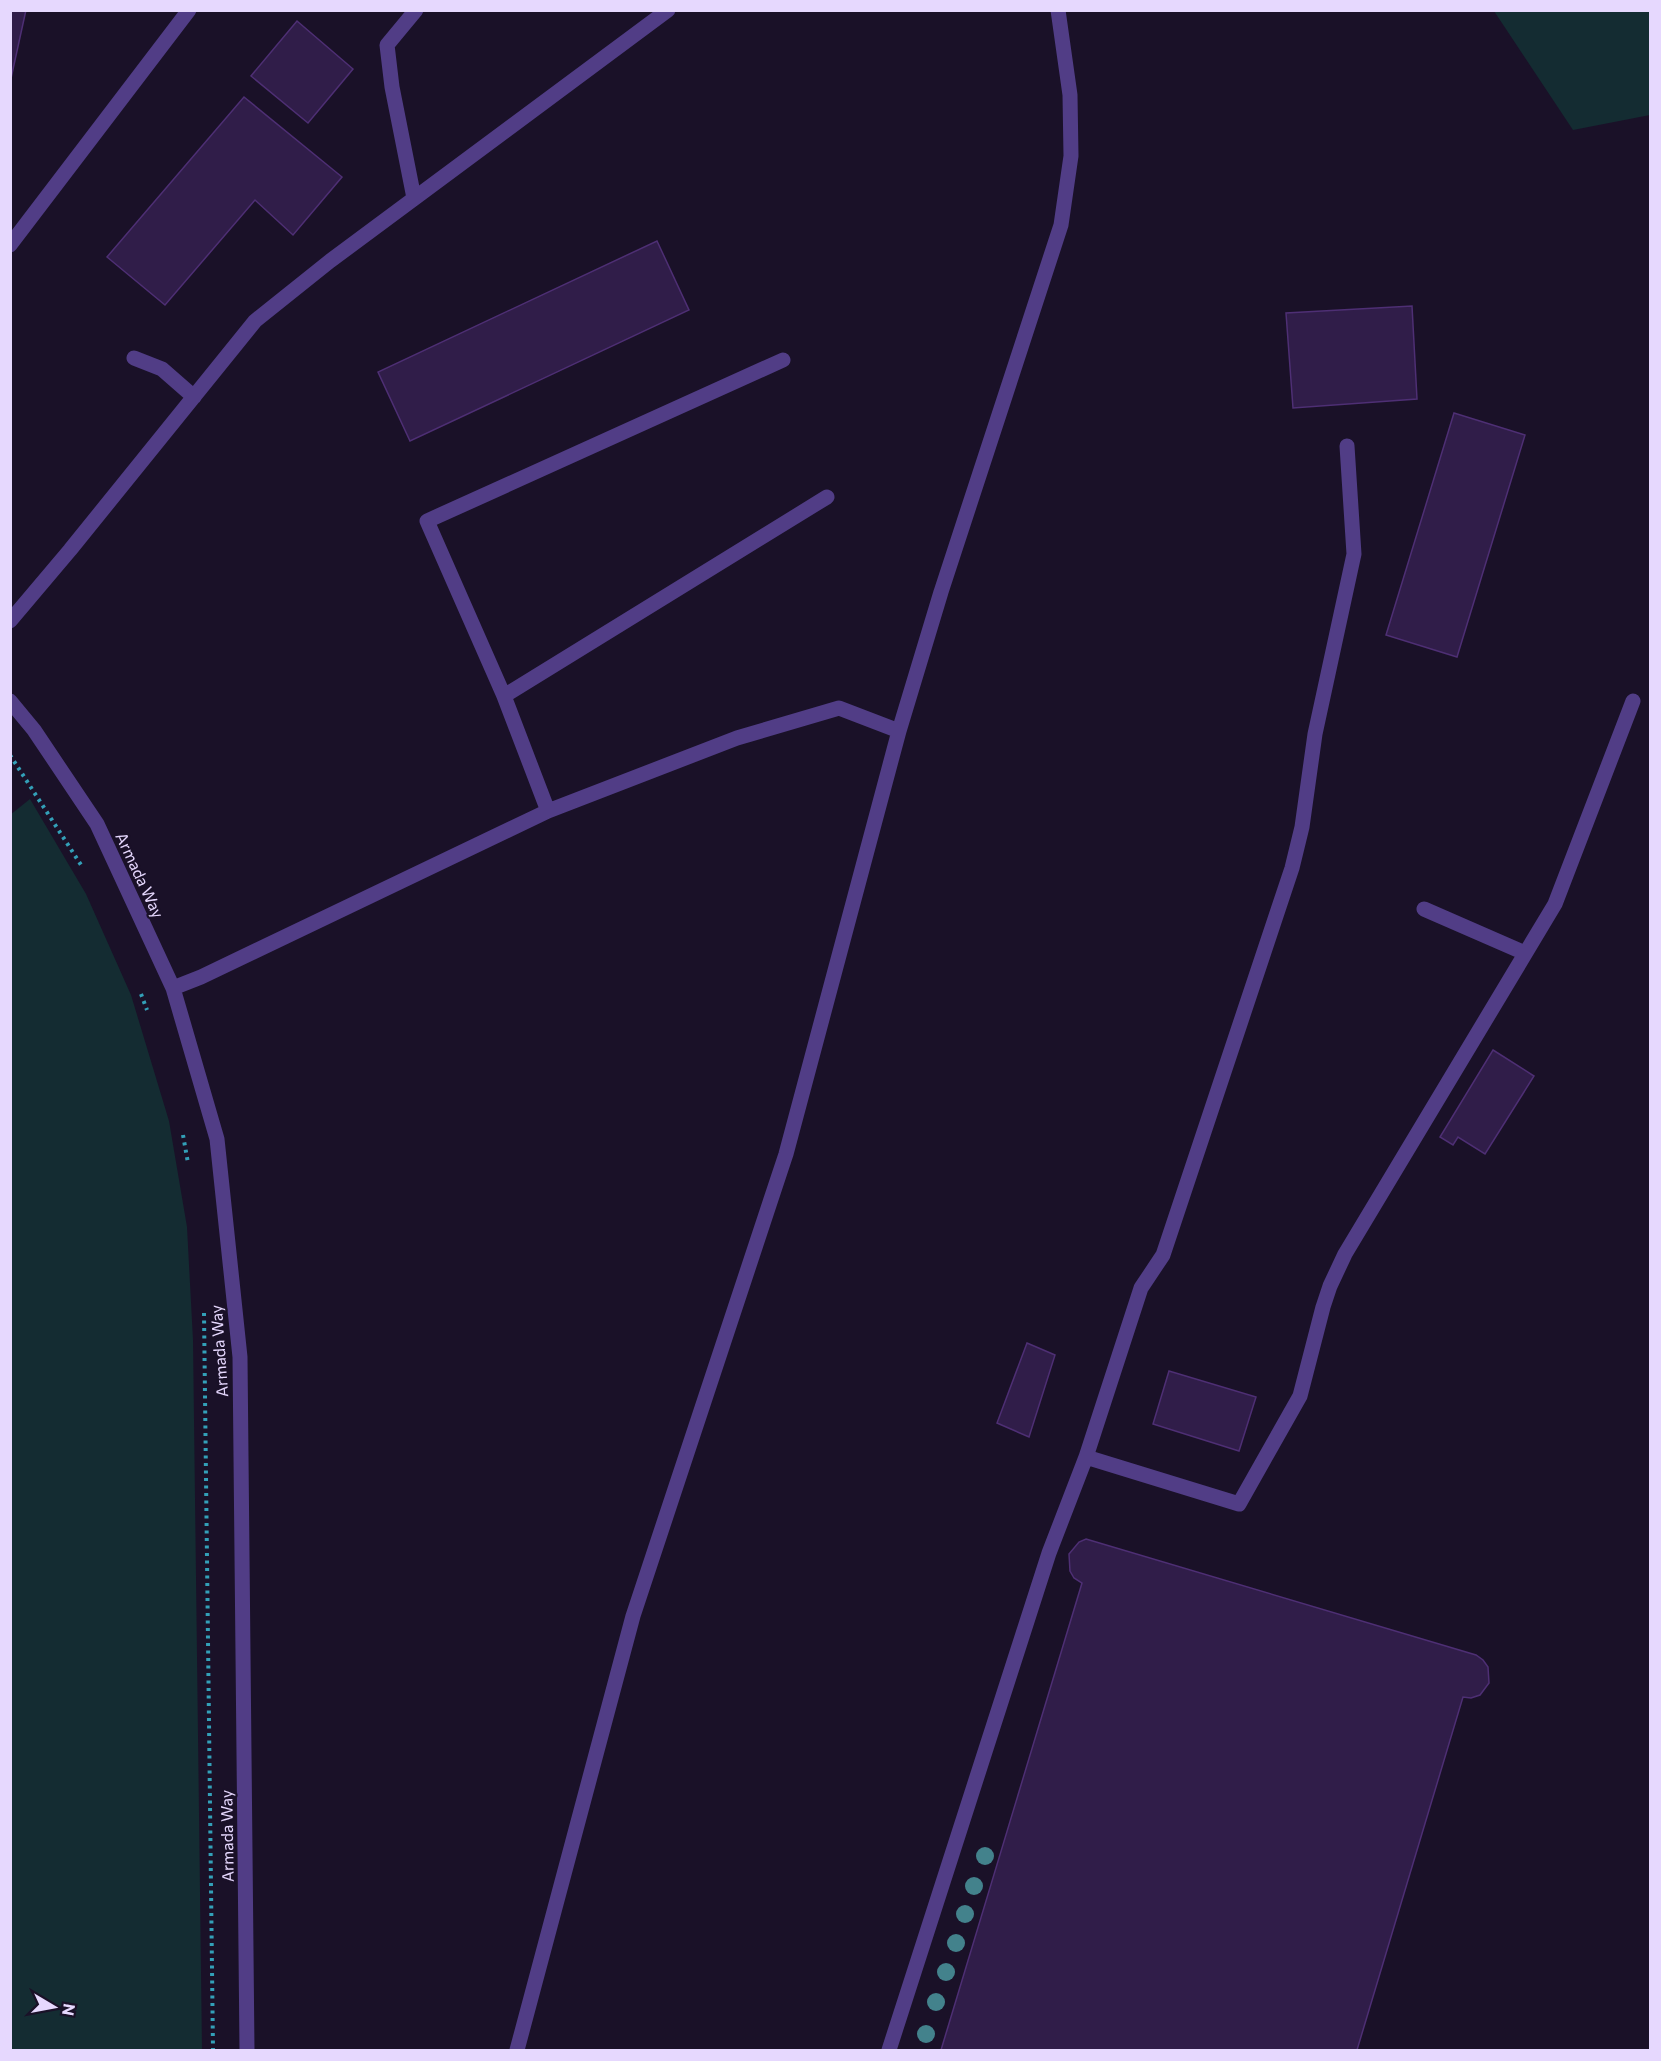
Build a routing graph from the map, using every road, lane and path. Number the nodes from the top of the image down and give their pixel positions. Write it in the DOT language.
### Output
graph roads {
  1 [pos="189,10"];
  2 [pos="416,10"];
  3 [pos="668,10"];
  4 [pos="1058,10"];
  5 [pos="414,198"];
  6 [pos="10,245"];
  7 [pos="134,358"];
  8 [pos="783,360"];
  9 [pos="194,397"];
  10 [pos="1347,446"];
  11 [pos="827,497"];
  12 [pos="10,621"];
  13 [pos="504,696"];
  14 [pos="10,701"];
  15 [pos="1633,701"];
  16 [pos="898,731"];
  17 [pos="10,755"];
  18 [pos="548,811"];
  19 [pos="87,875"];
  20 [pos="1424,909"];
  21 [pos="1525,953"];
  22 [pos="139,986"];
  23 [pos="173,988"];
  24 [pos="149,1018"];
  25 [pos="182,1127"];
  26 [pos="189,1172"];
  27 [pos="203,1307"];
  28 [pos="1086,1457"];
  29 [pos="213,2050"];
  30 [pos="247,2050"];
  31 [pos="517,2050"];
  32 [pos="889,2050"];
  1 -- 6 [label="street"];
  2 -- 5 [label="street"];
  3 -- 5 [label="street"];
  4 -- 16 [label="street"];
  5 -- 9 [label="street"];
  7 -- 9 [label="street"];
  8 -- 13 [label="street"];
  9 -- 12 [label="street"];
  10 -- 28 [label="street"];
  11 -- 13 [label="street"];
  13 -- 18 [label="street"];
  14 -- 23 [label="street, Armada Way"];
  15 -- 21 [label="street"];
  16 -- 18 [label="street"];
  16 -- 31 [label="street"];
  17 -- 19 [label="path"];
  18 -- 23 [label="street"];
  20 -- 21 [label="street"];
  21 -- 28 [label="street"];
  22 -- 24 [label="path"];
  23 -- 30 [label="street, Armada Way"];
  25 -- 26 [label="path"];
  27 -- 29 [label="path"];
  28 -- 32 [label="street"];
}
